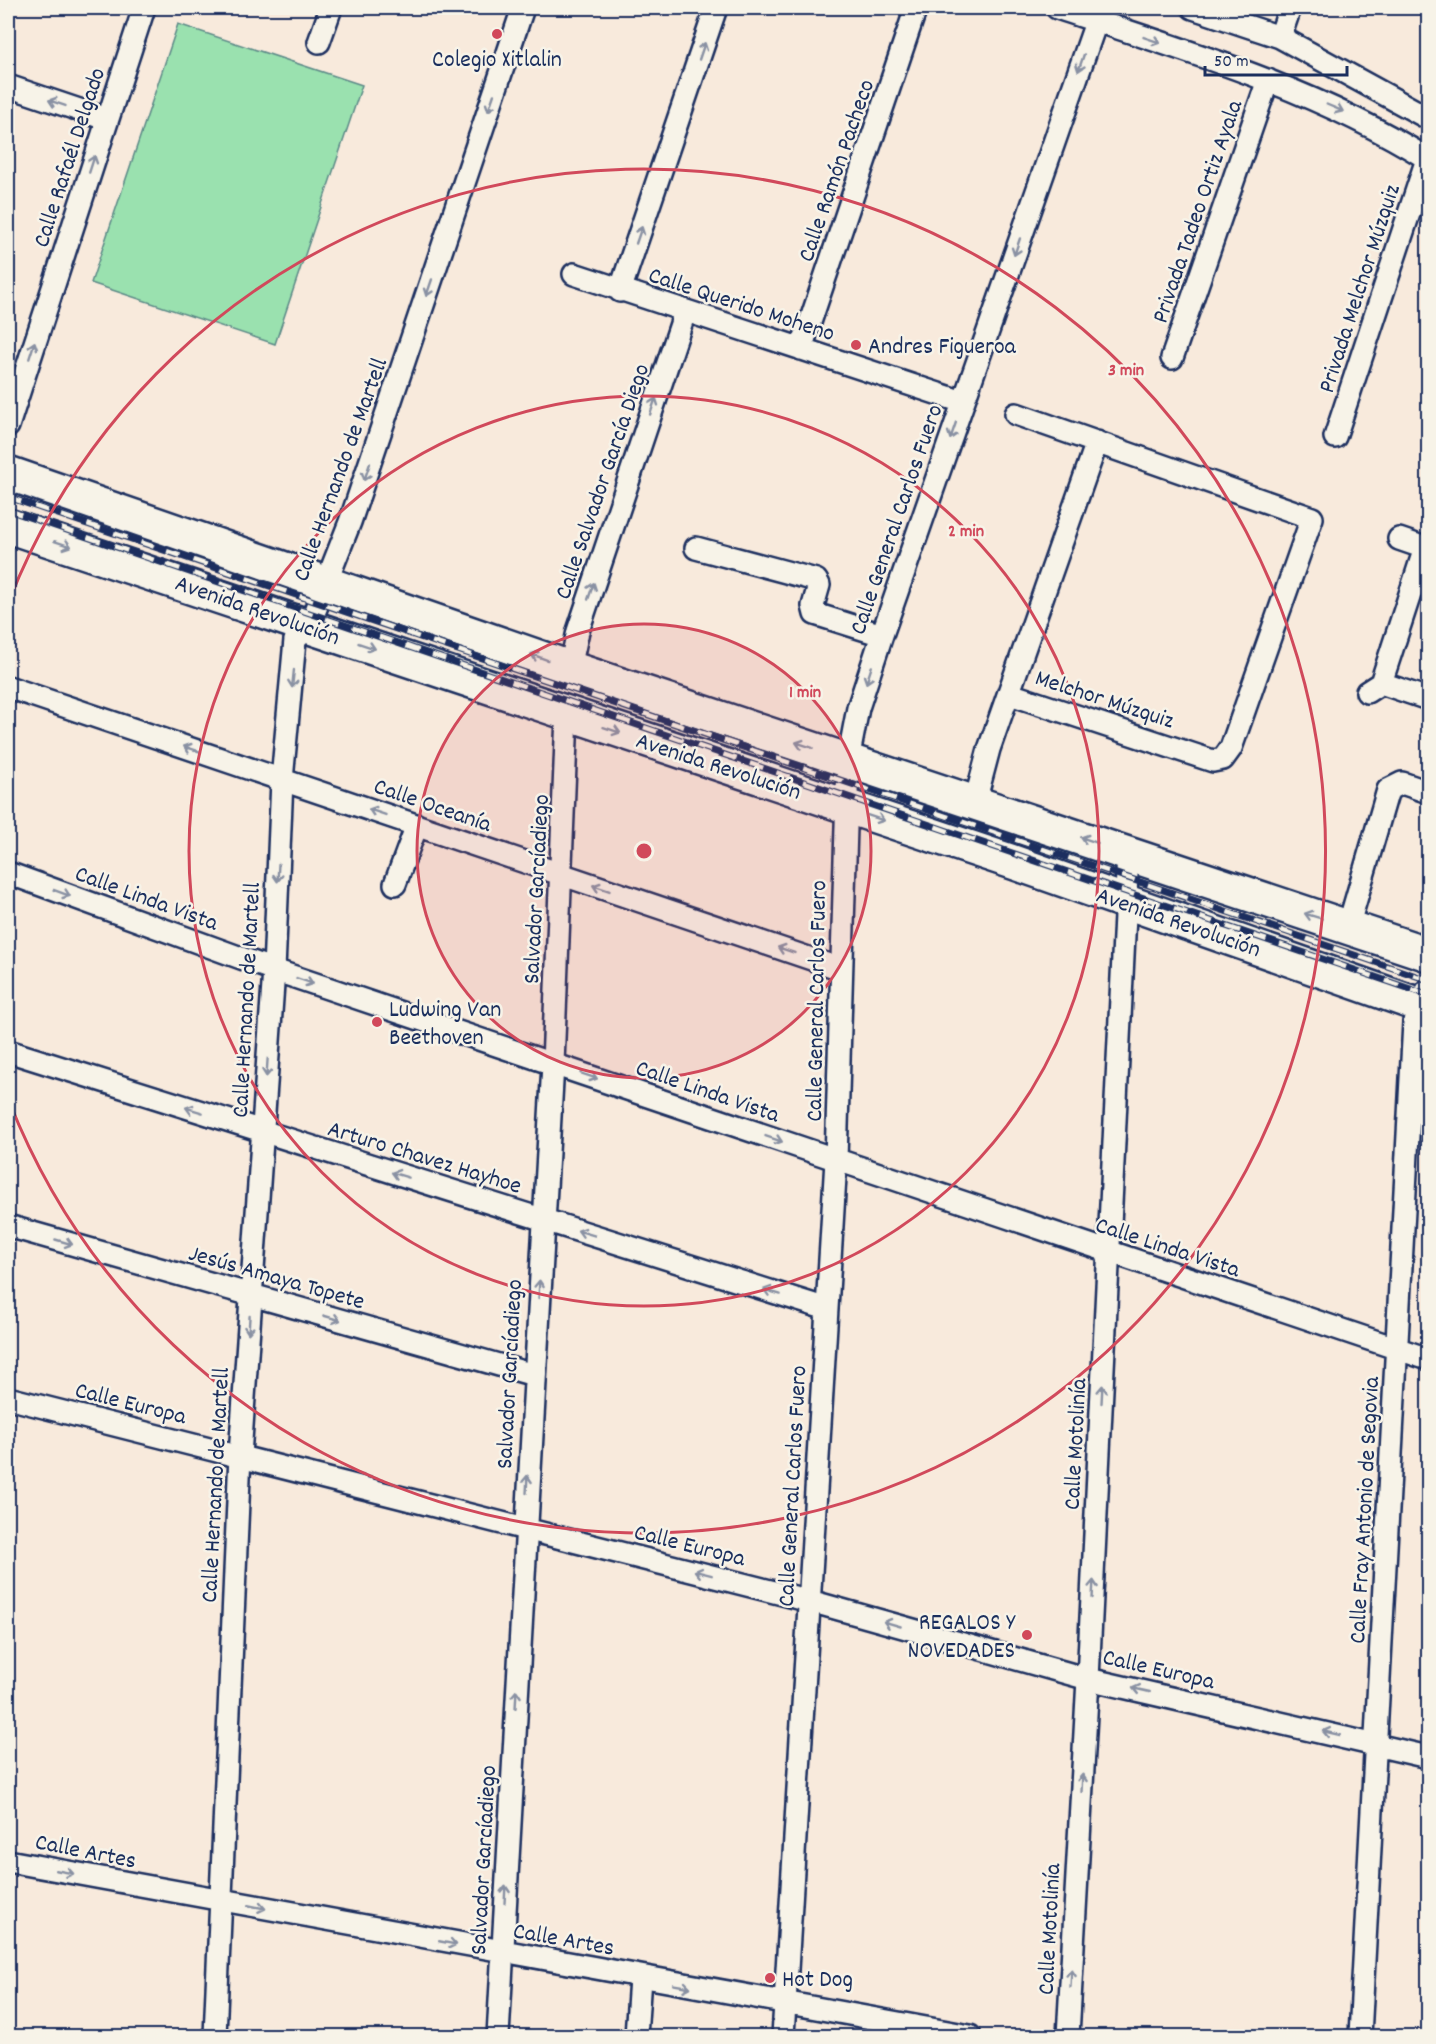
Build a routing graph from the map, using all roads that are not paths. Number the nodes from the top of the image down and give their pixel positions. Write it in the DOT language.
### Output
graph roads {
  1 [pos="144,8"];
  2 [pos="331,8"];
  3 [pos="523,8"];
  4 [pos="716,8"];
  5 [pos="916,8"];
  6 [pos="1057,8"];
  7 [pos="1193,8"];
  8 [pos="1290,8"];
  9 [pos="1098,14"];
  10 [pos="1280,37"];
  11 [pos="320,42"];
  12 [pos="1268,80"];
  13 [pos="8,86"];
  14 [pos="1428,118"];
  15 [pos="106,119"];
  16 [pos="1428,158"];
  17 [pos="574,274"];
  18 [pos="620,291"];
  19 [pos="685,312"];
  20 [pos="801,349"];
  21 [pos="1172,358"];
  22 [pos="963,402"];
  23 [pos="1016,414"];
  24 [pos="8,426"];
  25 [pos="1335,437"];
  26 [pos="1097,442"];
  27 [pos="8,473"];
  28 [pos="8,526"];
  29 [pos="1399,539"];
  30 [pos="696,548"];
  31 [pos="1427,548"];
  32 [pos="326,583"];
  33 [pos="309,626"];
  34 [pos="882,635"];
  35 [pos="570,668"];
  36 [pos="8,687"];
  37 [pos="1010,694"];
  38 [pos="1428,699"];
  39 [pos="567,715"];
  40 [pos="848,760"];
  41 [pos="282,780"];
  42 [pos="1428,792"];
  43 [pos="975,802"];
  44 [pos="844,807"];
  45 [pos="417,825"];
  46 [pos="1128,853"];
  47 [pos="8,873"];
  48 [pos="561,874"];
  49 [pos="395,884"];
  50 [pos="1125,902"];
  51 [pos="1348,927"];
  52 [pos="1428,954"];
  53 [pos="841,969"];
  54 [pos="274,970"];
  55 [pos="1425,1000"];
  56 [pos="8,1051"];
  57 [pos="553,1064"];
  58 [pos="263,1131"];
  59 [pos="836,1160"];
  60 [pos="543,1220"];
  61 [pos="8,1226"];
  62 [pos="1108,1253"];
  63 [pos="251,1296"];
  64 [pos="828,1309"];
  65 [pos="1397,1348"];
  66 [pos="1428,1359"];
  67 [pos="534,1375"];
  68 [pos="8,1398"];
  69 [pos="240,1455"];
  70 [pos="525,1528"];
  71 [pos="810,1601"];
  72 [pos="1088,1679"];
  73 [pos="1376,1743"];
  74 [pos="1428,1757"];
  75 [pos="8,1861"];
  76 [pos="221,1901"];
  77 [pos="502,1953"];
  78 [pos="640,1978"];
  79 [pos="785,2004"];
  80 [pos="215,2037"];
  81 [pos="498,2037"];
  82 [pos="636,2037"];
  83 [pos="783,2037"];
  84 [pos="969,2037"];
  85 [pos="1068,2037"];
  86 [pos="1360,2037"];
  1 -- 15 [label="street, Calle Rafaél Delgado"];
  2 -- 11 [label="street"];
  3 -- 32 [label="street, Calle Hernando de Martell, one-way"];
  18 -- 4 [label="street, one-way"];
  5 -- 20 [label="street, Calle Ramón Pacheco"];
  6 -- 9 [label="street"];
  7 -- 10 [label="street"];
  8 -- 10 [label="street"];
  9 -- 12 [label="street, one-way"];
  9 -- 22 [label="street, Calle General Carlos Fuero, one-way"];
  10 -- 14 [label="street"];
  12 -- 16 [label="street, one-way"];
  12 -- 21 [label="street, Privada Tadeo Ortiz Ayala"];
  15 -- 13 [label="street, one-way"];
  24 -- 15 [label="street, Calle Rafaél Delgado, one-way"];
  16 -- 25 [label="street, Privada Melchor Múzquiz"];
  17 -- 18 [label="street, Calle Querido Moheno"];
  18 -- 19 [label="street, Calle Querido Moheno"];
  19 -- 20 [label="street, Calle Querido Moheno"];
  35 -- 19 [label="street, Calle Salvador García Diego, one-way"];
  20 -- 22 [label="street, Calle Querido Moheno"];
  22 -- 34 [label="street, Calle General Carlos Fuero, one-way"];
  23 -- 26 [label="street"];
  26 -- 37 [label="street"];
  26 -- 37 [label="street, Melchor Múzquiz"];
  27 -- 32 [label="main road, Avenida Revolución"];
  28 -- 33 [label="main road, Avenida Revolución, one-way"];
  29 -- 31 [label="street"];
  30 -- 34 [label="street"];
  31 -- 38 [label="street"];
  32 -- 33 [label="street, Calle Hernando de Martell"];
  35 -- 32 [label="main road, Avenida Revolución, one-way"];
  33 -- 39 [label="main road, Avenida Revolución, one-way"];
  33 -- 41 [label="street, Calle Hernando de Martell, one-way"];
  34 -- 40 [label="street, Calle General Carlos Fuero, one-way"];
  40 -- 35 [label="main road, Avenida Revolución, one-way"];
  41 -- 36 [label="street, Calle Oceanía, one-way"];
  37 -- 43 [label="street, Melchor Múzquiz"];
  39 -- 44 [label="main road, Avenida Revolución, one-way"];
  39 -- 48 [label="street, Salvador Garcíadiego"];
  40 -- 43 [label="main road, Avenida Revolución"];
  40 -- 44 [label="street, Calle General Carlos Fuero"];
  45 -- 41 [label="street, Calle Oceanía, one-way"];
  41 -- 54 [label="street, Calle Hernando de Martell, one-way"];
  42 -- 51 [label="street"];
  46 -- 43 [label="main road, Avenida Revolución, one-way"];
  44 -- 50 [label="main road, Avenida Revolución, one-way"];
  44 -- 53 [label="street, Calle General Carlos Fuero"];
  45 -- 48 [label="street, Calle Oceanía"];
  45 -- 49 [label="street"];
  46 -- 50 [label="street, Calle Motolinía"];
  51 -- 46 [label="main road, Avenida Revolución, one-way"];
  47 -- 54 [label="street, Calle Linda Vista, one-way"];
  53 -- 48 [label="street, Calle Oceanía, one-way"];
  48 -- 57 [label="street, Salvador Garcíadiego"];
  50 -- 55 [label="main road, Avenida Revolución"];
  50 -- 62 [label="street, Calle Motolinía"];
  51 -- 52 [label="main road, Avenida Revolución"];
  53 -- 59 [label="street, Calle General Carlos Fuero"];
  54 -- 57 [label="street, Calle Linda Vista, one-way"];
  54 -- 58 [label="street, Calle Hernando de Martell, one-way"];
  55 -- 65 [label="street, Calle Fray Antonio de Segovia"];
  58 -- 56 [label="street, Arturo Chavez Hayhoe, one-way"];
  57 -- 59 [label="street, Calle Linda Vista, one-way"];
  57 -- 60 [label="street, Salvador Garcíadiego"];
  60 -- 58 [label="street, Arturo Chavez Hayhoe, one-way"];
  58 -- 63 [label="street, Calle Hernando de Martell"];
  59 -- 62 [label="street, Calle Linda Vista"];
  59 -- 64 [label="street, Calle General Carlos Fuero"];
  64 -- 60 [label="street, Arturo Chavez Hayhoe, one-way"];
  67 -- 60 [label="street, Salvador Garcíadiego, one-way"];
  61 -- 63 [label="street, Jesús Amaya Topete, one-way"];
  62 -- 65 [label="street, Calle Linda Vista"];
  72 -- 62 [label="street, Calle Motolinía, one-way"];
  63 -- 67 [label="street, Jesús Amaya Topete, one-way"];
  63 -- 69 [label="street, Calle Hernando de Martell, one-way"];
  64 -- 71 [label="street, Calle General Carlos Fuero"];
  65 -- 66 [label="street, Calle Linda Vista"];
  65 -- 73 [label="street, Calle Fray Antonio de Segovia"];
  70 -- 67 [label="street, Salvador Garcíadiego, one-way"];
  68 -- 69 [label="street, Calle Europa"];
  69 -- 70 [label="street, Calle Europa"];
  69 -- 76 [label="street, Calle Hernando de Martell"];
  71 -- 70 [label="street, Calle Europa, one-way"];
  77 -- 70 [label="street, Salvador Garcíadiego, one-way"];
  72 -- 71 [label="street, Calle Europa, one-way"];
  71 -- 79 [label="street, Calle General Carlos Fuero"];
  73 -- 72 [label="street, Calle Europa, one-way"];
  85 -- 72 [label="street, Calle Motolinía, one-way"];
  73 -- 74 [label="street, Calle Europa"];
  73 -- 86 [label="street, Calle Fray Antonio de Segovia"];
  75 -- 76 [label="street, Calle Artes, one-way"];
  76 -- 77 [label="street, Calle Artes, one-way"];
  76 -- 80 [label="street, Calle Hernando de Martell"];
  77 -- 78 [label="street, Calle Artes"];
  77 -- 81 [label="street, Salvador Garcíadiego"];
  78 -- 79 [label="street, Calle Artes, one-way"];
  78 -- 82 [label="street"];
  79 -- 83 [label="street, Calle General Carlos Fuero"];
  79 -- 84 [label="street, Calle Artes"];
}
